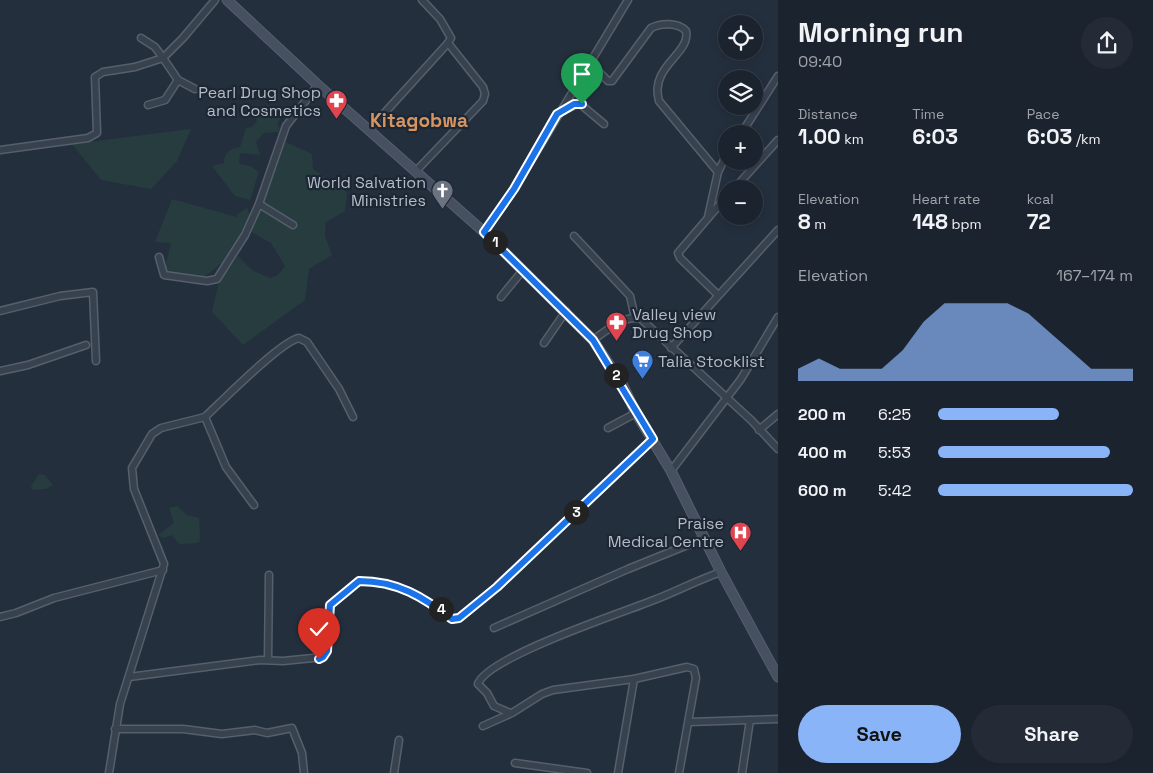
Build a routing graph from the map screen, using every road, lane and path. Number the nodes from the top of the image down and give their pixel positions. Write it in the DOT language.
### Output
graph roads {
  1 [pos="215,0"];
  2 [pos="227,0"];
  3 [pos="422,0"];
  4 [pos="628,0"];
  5 [pos="141,38"];
  6 [pos="448,42"];
  7 [pos="163,58"];
  8 [pos="590,63"];
  9 [pos="778,76"];
  10 [pos="178,80"];
  11 [pos="318,85"];
  12 [pos="195,89"];
  13 [pos="148,105"];
  14 [pos="557,114"];
  15 [pos="604,124"];
  16 [pos="747,125"];
  17 [pos="369,130"];
  18 [pos="778,140"];
  19 [pos="0,150"];
  20 [pos="416,171"];
  21 [pos="718,172"];
  22 [pos="742,180"];
  23 [pos="259,204"];
  24 [pos="718,207"];
  25 [pos="708,218"];
  26 [pos="293,225"];
  27 [pos="778,230"];
  28 [pos="484,232"];
  29 [pos="574,236"];
  30 [pos="159,257"];
  31 [pos="524,270"];
  32 [pos="718,295"];
  33 [pos="501,297"];
  34 [pos="0,311"];
  35 [pos="566,311"];
  36 [pos="778,317"];
  37 [pos="635,318"];
  38 [pos="593,340"];
  39 [pos="544,343"];
  40 [pos="86,345"];
  41 [pos="671,348"];
  42 [pos="96,361"];
  43 [pos="0,371"];
  44 [pos="725,397"];
  45 [pos="636,413"];
  46 [pos="778,414"];
  47 [pos="205,416"];
  48 [pos="353,418"];
  49 [pos="608,428"];
  50 [pos="759,430"];
  51 [pos="653,439"];
  52 [pos="778,449"];
  53 [pos="671,470"];
  54 [pos="254,505"];
  55 [pos="705,538"];
  56 [pos="163,570"];
  57 [pos="721,572"];
  58 [pos="269,575"];
  59 [pos="0,616"];
  60 [pos="494,628"];
  61 [pos="268,660"];
  62 [pos="129,677"];
  63 [pos="778,677"];
  64 [pos="634,679"];
  65 [pos="512,713"];
  66 [pos="778,719"];
  67 [pos="750,720"];
  68 [pos="690,722"];
  69 [pos="483,726"];
  70 [pos="115,729"];
  71 [pos="399,740"];
  72 [pos="515,764"];
  73 [pos="109,773"];
  74 [pos="304,773"];
  75 [pos="394,773"];
  76 [pos="587,773"];
  77 [pos="618,773"];
  78 [pos="679,773"];
  79 [pos="742,773"];
  1 -- 7 [label="street"];
  2 -- 11 [label="street"];
  3 -- 6 [label="street"];
  4 -- 8 [label="street"];
  5 -- 7 [label="street"];
  6 -- 17 [label="street"];
  6 -- 20 [label="street"];
  7 -- 10 [label="street"];
  7 -- 19 [label="street"];
  8 -- 14 [label="street"];
  8 -- 21 [label="street"];
  9 -- 16 [label="street"];
  10 -- 12 [label="street"];
  10 -- 13 [label="street"];
  11 -- 17 [label="street"];
  11 -- 23 [label="street"];
  14 -- 15 [label="street"];
  14 -- 28 [label="street"];
  17 -- 20 [label="street"];
  18 -- 22 [label="street"];
  20 -- 28 [label="street"];
  21 -- 25 [label="street"];
  23 -- 26 [label="street"];
  23 -- 30 [label="street"];
  24 -- 25 [label="street"];
  25 -- 32 [label="street"];
  27 -- 32 [label="street"];
  28 -- 31 [label="street"];
  29 -- 37 [label="street"];
  31 -- 33 [label="street"];
  31 -- 35 [label="street"];
  32 -- 41 [label="street"];
  34 -- 42 [label="street"];
  35 -- 38 [label="street"];
  35 -- 39 [label="street"];
  36 -- 44 [label="street"];
  37 -- 38 [label="street"];
  37 -- 41 [label="street"];
  38 -- 45 [label="street"];
  40 -- 43 [label="street"];
  41 -- 44 [label="street"];
  44 -- 50 [label="street"];
  44 -- 53 [label="street"];
  45 -- 49 [label="street"];
  45 -- 51 [label="street"];
  46 -- 50 [label="street"];
  47 -- 48 [label="street"];
  47 -- 54 [label="street"];
  47 -- 56 [label="street"];
  50 -- 52 [label="street"];
  51 -- 53 [label="street"];
  51 -- 61 [label="street"];
  53 -- 55 [label="street"];
  55 -- 57 [label="street"];
  55 -- 60 [label="street"];
  56 -- 59 [label="street"];
  56 -- 62 [label="street"];
  57 -- 63 [label="street"];
  57 -- 65 [label="street"];
  58 -- 61 [label="street"];
  61 -- 62 [label="street"];
  62 -- 70 [label="street"];
  64 -- 65 [label="street"];
  64 -- 68 [label="street"];
  64 -- 77 [label="street"];
  65 -- 69 [label="street"];
  66 -- 67 [label="street"];
  67 -- 68 [label="street"];
  67 -- 79 [label="street"];
  68 -- 78 [label="street"];
  70 -- 73 [label="street"];
  70 -- 74 [label="street"];
  71 -- 75 [label="street"];
  72 -- 76 [label="street"];
}
